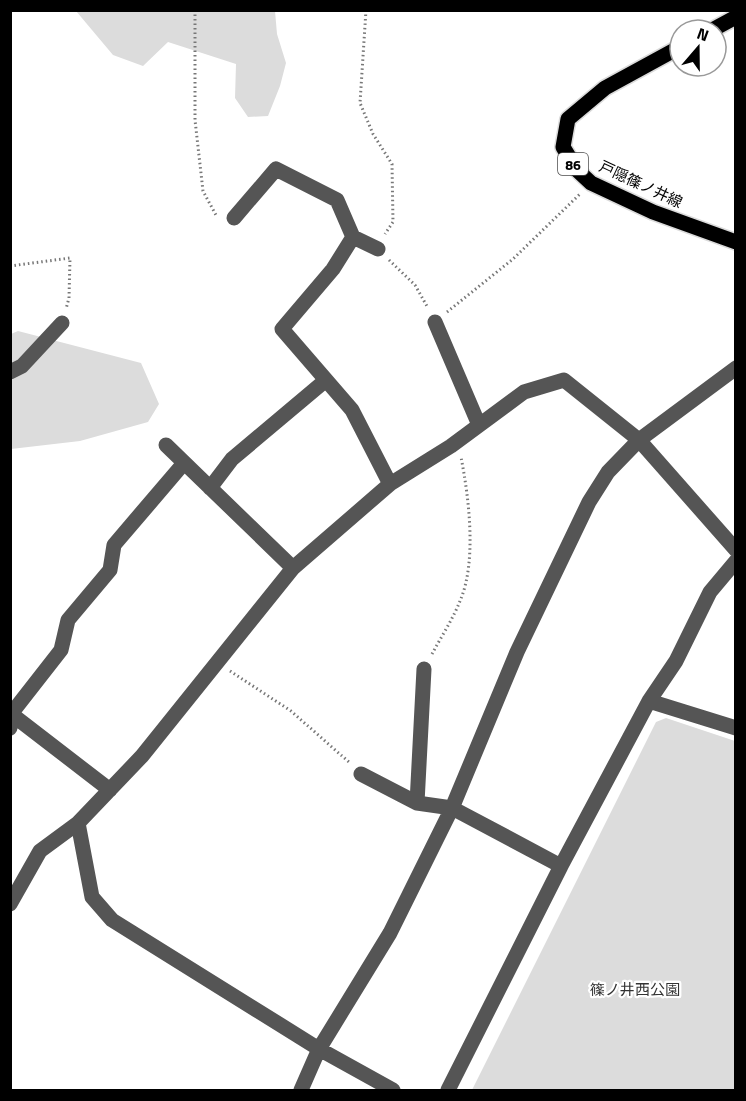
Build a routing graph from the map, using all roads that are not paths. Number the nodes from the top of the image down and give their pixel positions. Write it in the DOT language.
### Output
graph roads {
  1 [pos="668,54"];
  2 [pos="234,218"];
  3 [pos="353,237"];
  4 [pos="735,242"];
  5 [pos="378,249"];
  6 [pos="435,322"];
  7 [pos="62,323"];
  8 [pos="735,368"];
  9 [pos="10,372"];
  10 [pos="326,380"];
  11 [pos="479,425"];
  12 [pos="639,440"];
  13 [pos="166,445"];
  14 [pos="184,463"];
  15 [pos="390,484"];
  16 [pos="210,488"];
  17 [pos="735,550"];
  18 [pos="735,561"];
  19 [pos="293,568"];
  20 [pos="424,669"];
  21 [pos="649,700"];
  22 [pos="11,718"];
  23 [pos="735,728"];
  24 [pos="362,774"];
  25 [pos="110,790"];
  26 [pos="417,803"];
  27 [pos="452,808"];
  28 [pos="78,823"];
  29 [pos="561,866"];
  30 [pos="10,904"];
  31 [pos="319,1049"];
  32 [pos="300,1090"];
  33 [pos="393,1090"];
  34 [pos="448,1090"];
  1 -- 4 [label="main road, 戸隠篠ノ井線 / 86"];
  2 -- 3 [label="street"];
  3 -- 5 [label="street"];
  3 -- 10 [label="street"];
  6 -- 11 [label="street"];
  7 -- 9 [label="street"];
  8 -- 12 [label="street"];
  10 -- 15 [label="street"];
  10 -- 16 [label="street"];
  11 -- 12 [label="street"];
  11 -- 15 [label="street"];
  12 -- 17 [label="street"];
  12 -- 27 [label="street"];
  13 -- 14 [label="street"];
  14 -- 16 [label="street"];
  14 -- 22 [label="street"];
  15 -- 19 [label="street"];
  16 -- 19 [label="street"];
  18 -- 21 [label="street"];
  19 -- 25 [label="street"];
  20 -- 26 [label="street"];
  21 -- 23 [label="street"];
  21 -- 29 [label="street"];
  22 -- 25 [label="street"];
  24 -- 26 [label="street"];
  25 -- 28 [label="street"];
  26 -- 27 [label="street"];
  27 -- 29 [label="street"];
  27 -- 31 [label="street"];
  28 -- 30 [label="street"];
  28 -- 31 [label="street"];
  29 -- 34 [label="street"];
  31 -- 32 [label="street"];
  31 -- 33 [label="street"];
}
